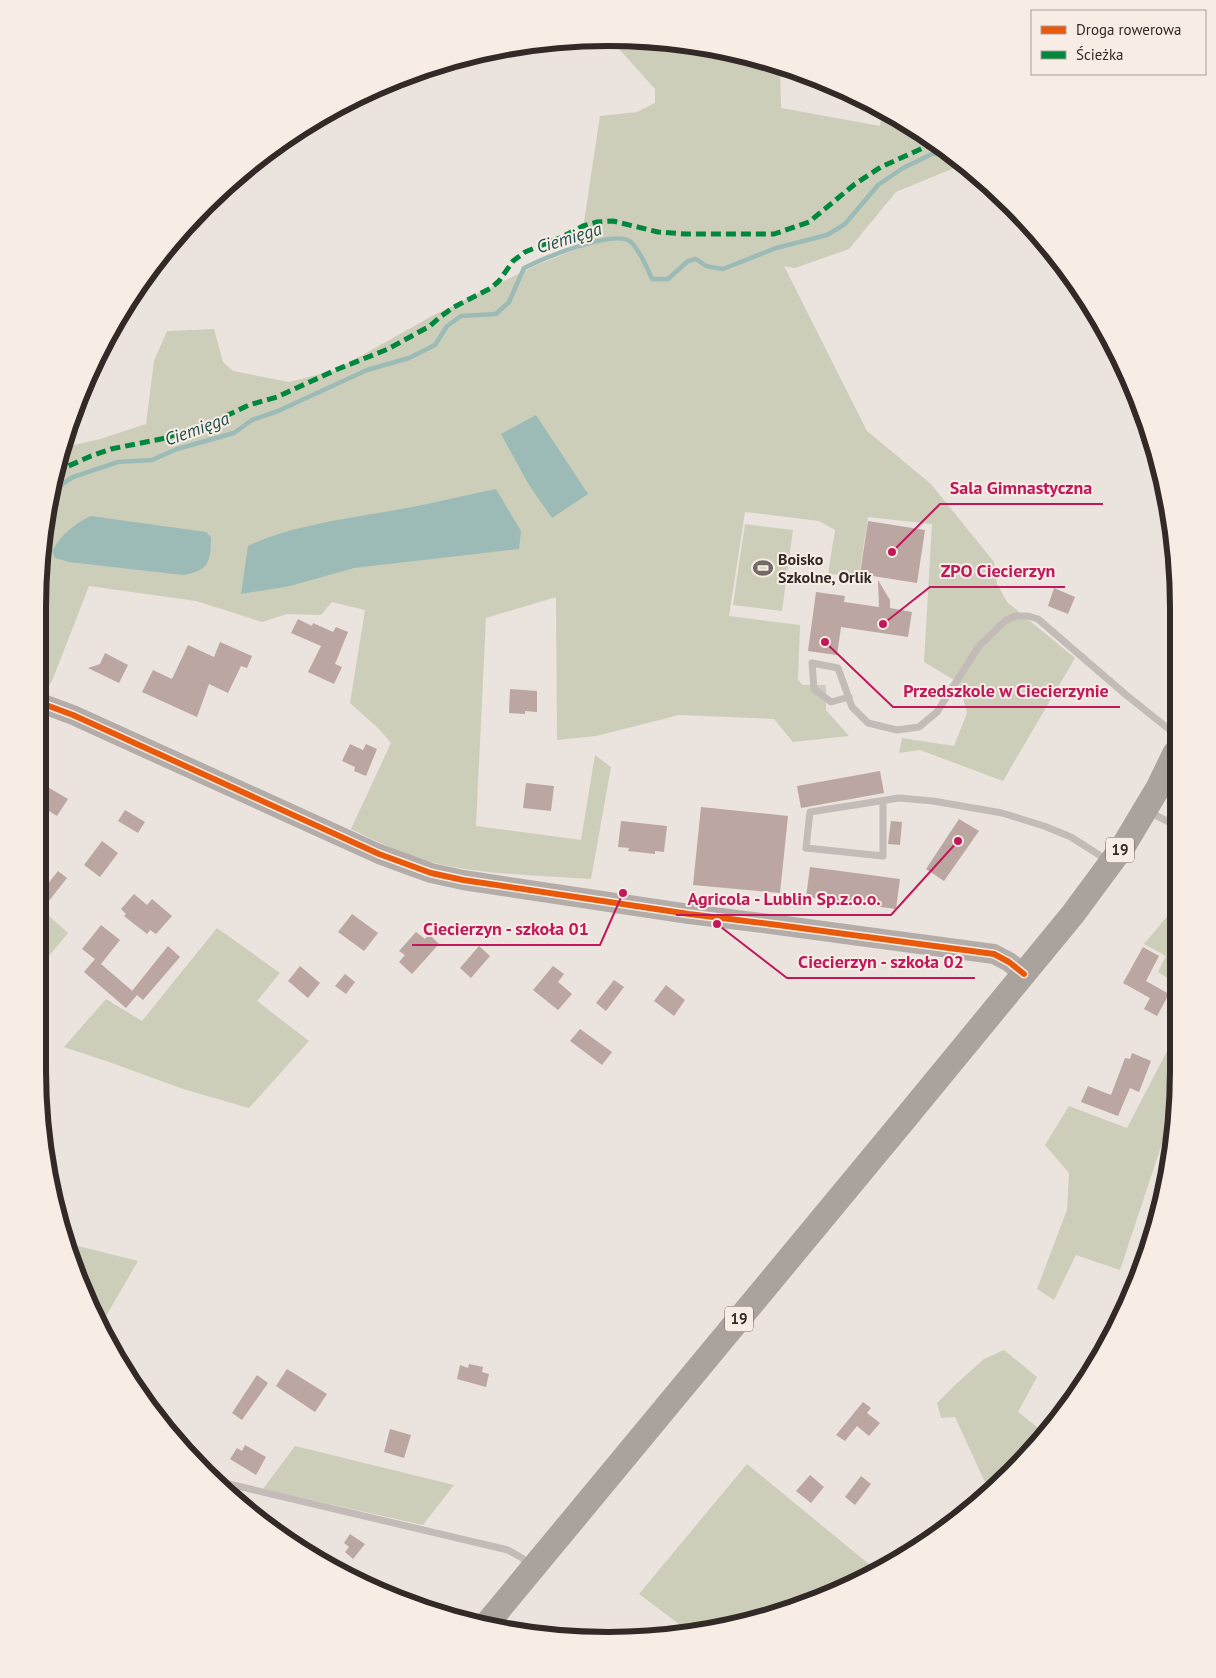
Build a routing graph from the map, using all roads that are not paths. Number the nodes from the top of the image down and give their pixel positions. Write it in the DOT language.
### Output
graph roads {
  1 [pos="849,697"];
  2 [pos="46,705"];
  3 [pos="1170,730"];
  4 [pos="1170,763"];
  5 [pos="883,800"];
  6 [pos="1146,810"];
  7 [pos="1170,822"];
  8 [pos="1110,864"];
  9 [pos="1024,974"];
  10 [pos="230,1484"];
  11 [pos="532,1568"];
  12 [pos="490,1619"];
  1 -- 1 [label="lane"];
  1 -- 3 [label="lane"];
  2 -- 9 [label="street"];
  4 -- 6 [label="highway, 19"];
  5 -- 5 [label="lane"];
  5 -- 8 [label="lane"];
  6 -- 7 [label="lane"];
  6 -- 8 [label="highway, 19"];
  8 -- 9 [label="highway, 19"];
  9 -- 11 [label="highway, 19"];
  10 -- 11 [label="lane"];
  11 -- 12 [label="highway, 19"];
}
